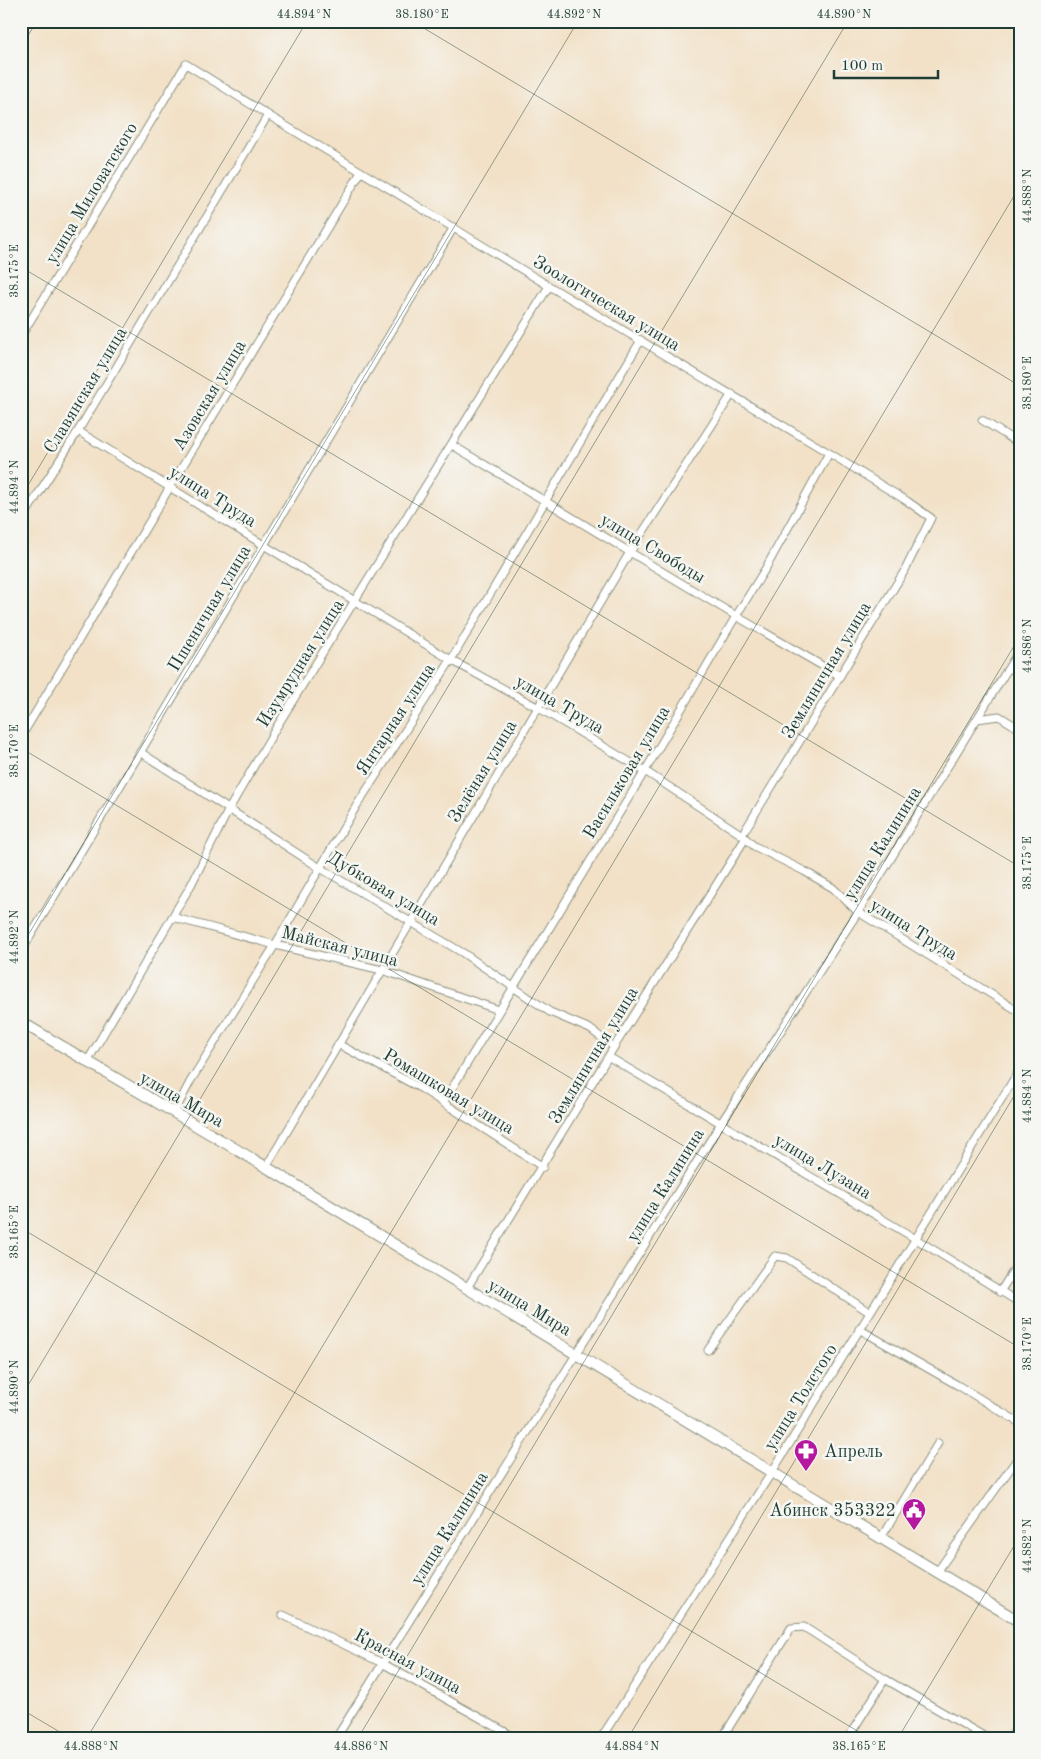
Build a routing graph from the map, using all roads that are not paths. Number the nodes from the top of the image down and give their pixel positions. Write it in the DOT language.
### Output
graph roads {
  1 [pos="186,64"];
  2 [pos="268,115"];
  3 [pos="361,172"];
  4 [pos="454,227"];
  5 [pos="549,286"];
  6 [pos="21,336"];
  7 [pos="641,340"];
  8 [pos="732,394"];
  9 [pos="982,420"];
  10 [pos="78,431"];
  11 [pos="1020,444"];
  12 [pos="452,445"];
  13 [pos="829,453"];
  14 [pos="170,487"];
  15 [pos="546,501"];
  16 [pos="931,518"];
  17 [pos="21,520"];
  18 [pos="264,546"];
  19 [pos="630,552"];
  20 [pos="356,602"];
  21 [pos="736,616"];
  22 [pos="1020,649"];
  23 [pos="451,660"];
  24 [pos="840,676"];
  25 [pos="537,707"];
  26 [pos="977,719"];
  27 [pos="1020,729"];
  28 [pos="21,736"];
  29 [pos="140,752"];
  30 [pos="645,771"];
  31 [pos="229,809"];
  32 [pos="744,837"];
  33 [pos="320,868"];
  34 [pos="858,912"];
  35 [pos="172,917"];
  36 [pos="410,922"];
  37 [pos="275,945"];
  38 [pos="21,952"];
  39 [pos="382,970"];
  40 [pos="513,987"];
  41 [pos="499,1010"];
  42 [pos="1020,1012"];
  43 [pos="21,1022"];
  44 [pos="338,1044"];
  45 [pos="614,1047"];
  46 [pos="609,1057"];
  47 [pos="87,1062"];
  48 [pos="1020,1069"];
  49 [pos="443,1103"];
  50 [pos="174,1113"];
  51 [pos="721,1123"];
  52 [pos="542,1166"];
  53 [pos="266,1167"];
  54 [pos="916,1239"];
  55 [pos="1020,1260"];
  56 [pos="467,1288"];
  57 [pos="1000,1292"];
  58 [pos="1020,1303"];
  59 [pos="869,1312"];
  60 [pos="859,1329"];
  61 [pos="708,1350"];
  62 [pos="576,1354"];
  63 [pos="1020,1423"];
  64 [pos="938,1443"];
  65 [pos="1020,1455"];
  66 [pos="772,1472"];
  67 [pos="881,1538"];
  68 [pos="937,1572"];
  69 [pos="283,1615"];
  70 [pos="1020,1622"];
  71 [pos="382,1663"];
  72 [pos="886,1679"];
  73 [pos="1020,1724"];
  74 [pos="724,1735"];
  75 [pos="336,1738"];
  76 [pos="516,1738"];
  77 [pos="601,1738"];
  78 [pos="848,1738"];
  79 [pos="987,1738"];
  80 [pos="1010,1738"];
  1 -- 2 [label="street, Зоологическая улица"];
  1 -- 6 [label="street, улица Миловатского"];
  2 -- 3 [label="street, Зоологическая улица"];
  2 -- 10 [label="street, Славянская улица"];
  3 -- 4 [label="street, Зоологическая улица"];
  3 -- 14 [label="street, Азовская улица"];
  4 -- 5 [label="street, Зоологическая улица"];
  4 -- 18 [label="street, Пшеничная улица"];
  5 -- 7 [label="street, Зоологическая улица"];
  5 -- 12 [label="street, Изумрудная улица"];
  7 -- 8 [label="street, Зоологическая улица"];
  7 -- 15 [label="street, Янтарная улица"];
  8 -- 13 [label="street, Зоологическая улица"];
  8 -- 19 [label="street, Зелёная улица"];
  9 -- 11 [label="street"];
  10 -- 14 [label="street, улица Труда"];
  10 -- 17 [label="street, Славянская улица"];
  12 -- 15 [label="street, улица Свободы"];
  12 -- 20 [label="street, Изумрудная улица"];
  13 -- 16 [label="street, Зоологическая улица"];
  13 -- 21 [label="street, Васильковая улица"];
  14 -- 18 [label="street, улица Труда"];
  14 -- 28 [label="street, Азовская улица"];
  15 -- 19 [label="street, улица Свободы"];
  15 -- 23 [label="street, Янтарная улица"];
  16 -- 24 [label="street, Земляничная улица"];
  18 -- 20 [label="street, улица Труда"];
  18 -- 29 [label="street, Пшеничная улица"];
  19 -- 21 [label="street, улица Свободы"];
  19 -- 25 [label="street, Зелёная улица"];
  20 -- 23 [label="street, улица Труда"];
  20 -- 31 [label="street, Изумрудная улица"];
  21 -- 24 [label="street, улица Свободы"];
  21 -- 30 [label="street, Васильковая улица"];
  22 -- 26 [label="street, улица Калинина"];
  23 -- 25 [label="street, улица Труда"];
  23 -- 33 [label="street, Янтарная улица"];
  24 -- 32 [label="street, Земляничная улица"];
  25 -- 30 [label="street, улица Труда"];
  25 -- 36 [label="street, Зелёная улица"];
  26 -- 27 [label="street"];
  26 -- 34 [label="street, улица Калинина"];
  29 -- 31 [label="street, Дубковая улица"];
  29 -- 38 [label="street, Пшеничная улица"];
  30 -- 32 [label="street, улица Труда"];
  30 -- 40 [label="street, Васильковая улица"];
  31 -- 33 [label="street, Дубковая улица"];
  31 -- 35 [label="street, Изумрудная улица"];
  32 -- 34 [label="street, улица Труда"];
  32 -- 45 [label="street, Земляничная улица"];
  33 -- 36 [label="street, Дубковая улица"];
  33 -- 37 [label="street, Янтарная улица"];
  34 -- 42 [label="street, улица Труда"];
  34 -- 51 [label="street, улица Калинина"];
  35 -- 37 [label="street, Майская улица"];
  35 -- 47 [label="street, Изумрудная улица"];
  36 -- 39 [label="street, Зелёная улица"];
  36 -- 40 [label="street, Дубковая улица"];
  37 -- 39 [label="street, Майская улица"];
  37 -- 50 [label="street, Янтарная улица"];
  39 -- 41 [label="street, Майская улица"];
  39 -- 44 [label="street, Зелёная улица"];
  40 -- 41 [label="street, Васильковая улица"];
  40 -- 45 [label="street, Дубковая улица"];
  41 -- 49 [label="street, Васильковая улица"];
  43 -- 47 [label="main road, улица Мира"];
  44 -- 49 [label="street, Ромашковая улица"];
  44 -- 53 [label="street, Зелёная улица"];
  45 -- 46 [label="street, Земляничная улица"];
  46 -- 51 [label="street, улица Лузана"];
  46 -- 52 [label="street, Земляничная улица"];
  47 -- 50 [label="main road, улица Мира"];
  48 -- 54 [label="street, улица Толстого"];
  49 -- 52 [label="street, Ромашковая улица"];
  50 -- 53 [label="main road, улица Мира"];
  51 -- 54 [label="street, улица Лузана"];
  51 -- 62 [label="street, улица Калинина"];
  52 -- 56 [label="street, Земляничная улица"];
  53 -- 56 [label="main road, улица Мира"];
  54 -- 57 [label="street, улица Лузана"];
  54 -- 59 [label="street, улица Толстого"];
  55 -- 57 [label="street"];
  56 -- 62 [label="main road, улица Мира"];
  57 -- 58 [label="street, улица Лузана"];
  59 -- 60 [label="street, улица Толстого"];
  59 -- 61 [label="street"];
  60 -- 63 [label="street"];
  60 -- 66 [label="street, улица Толстого"];
  62 -- 66 [label="main road, улица Мира"];
  62 -- 71 [label="street, улица Калинина"];
  64 -- 67 [label="street"];
  65 -- 68 [label="street"];
  66 -- 67 [label="main road, улица Мира"];
  66 -- 77 [label="street, улица Толстого"];
  67 -- 68 [label="main road, улица Мира"];
  68 -- 70 [label="main road, улица Мира"];
  69 -- 71 [label="street, Красная улица"];
  71 -- 75 [label="street, улица Калинина"];
  71 -- 76 [label="street, Красная улица"];
  72 -- 74 [label="street"];
  72 -- 78 [label="street"];
  72 -- 79 [label="street"];
  73 -- 80 [label="street"];
}
